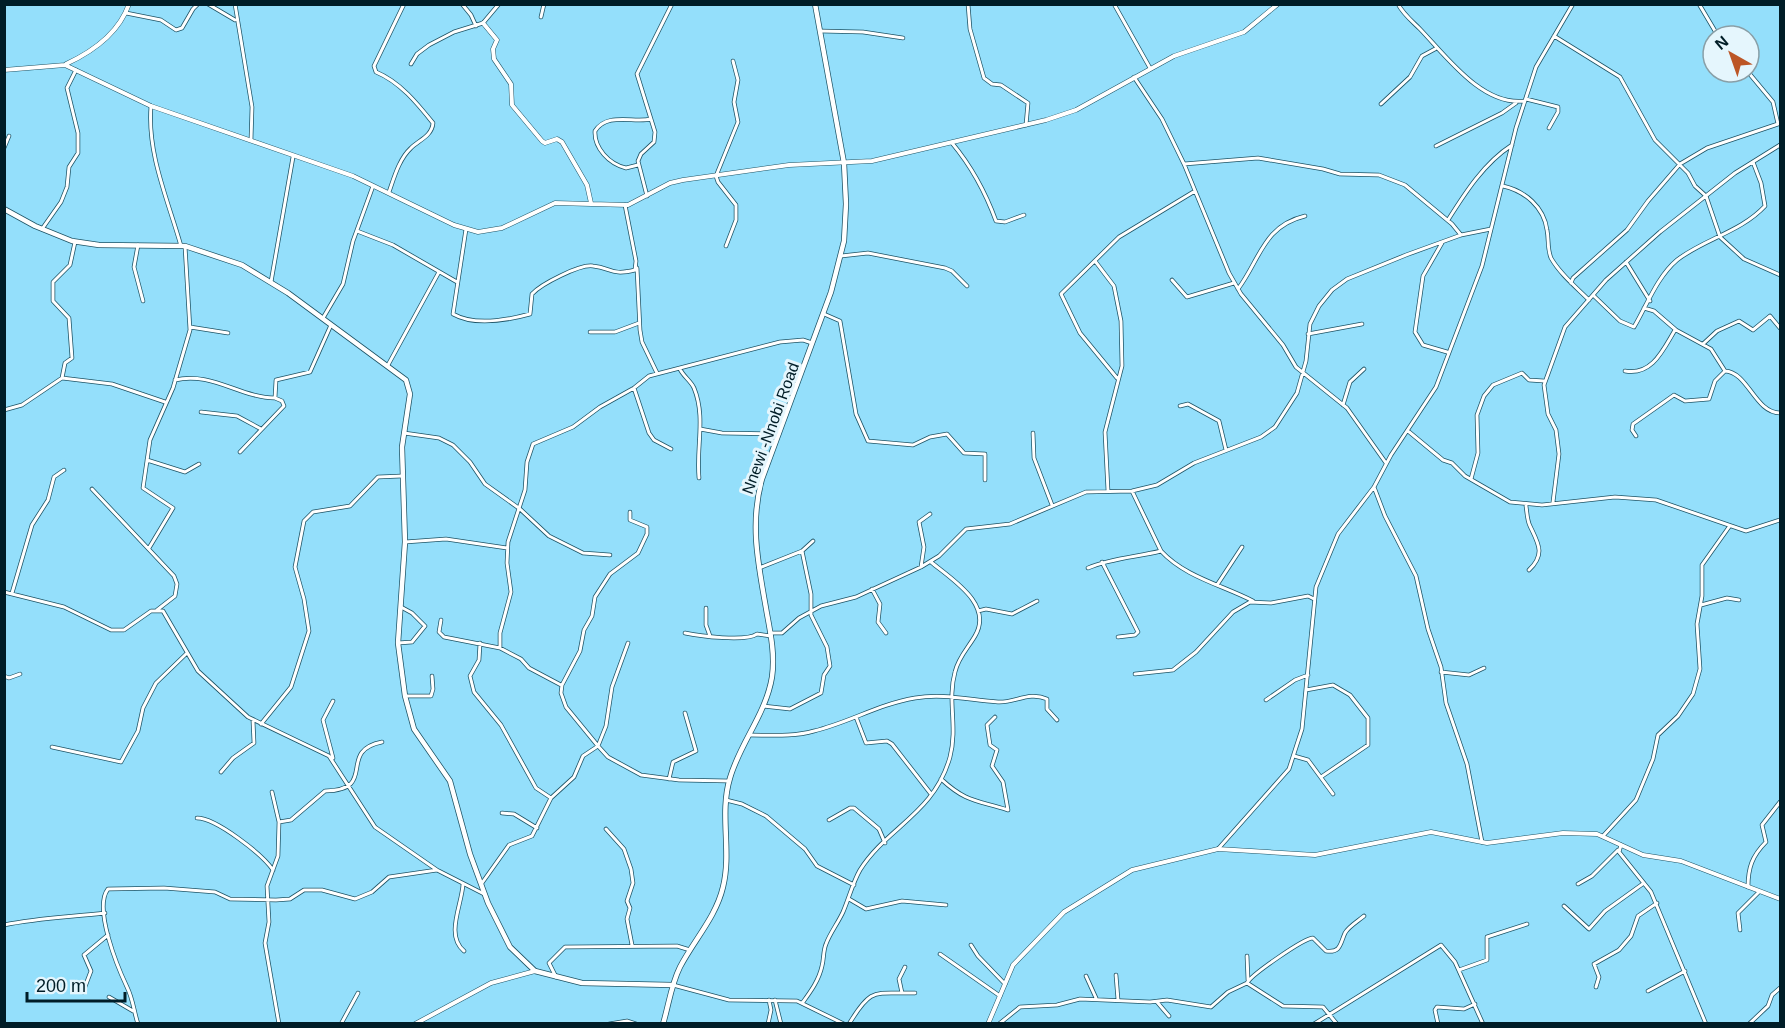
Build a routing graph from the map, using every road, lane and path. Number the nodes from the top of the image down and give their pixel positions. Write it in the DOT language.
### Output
graph roads {
  1 [pos="129,4"];
  2 [pos="198,4"];
  3 [pos="208,4"];
  4 [pos="235,4"];
  5 [pos="404,4"];
  6 [pos="462,4"];
  7 [pos="499,4"];
  8 [pos="544,4"];
  9 [pos="672,4"];
  10 [pos="815,4"];
  11 [pos="968,4"];
  12 [pos="1114,4"];
  13 [pos="1278,4"];
  14 [pos="1398,4"];
  15 [pos="1573,4"];
  16 [pos="1699,4"];
  17 [pos="126,13"];
  18 [pos="541,17"];
  19 [pos="236,20"];
  20 [pos="483,22"];
  21 [pos="1711,24"];
  22 [pos="476,27"];
  23 [pos="820,31"];
  24 [pos="1554,36"];
  25 [pos="903,38"];
  26 [pos="1436,48"];
  27 [pos="734,61"];
  28 [pos="411,64"];
  29 [pos="65,65"];
  30 [pos="1150,68"];
  31 [pos="4,70"];
  32 [pos="76,70"];
  33 [pos="1134,77"];
  34 [pos="1758,84"];
  35 [pos="1525,100"];
  36 [pos="1517,102"];
  37 [pos="1381,104"];
  38 [pos="151,106"];
  39 [pos="651,118"];
  40 [pos="1026,125"];
  41 [pos="1549,128"];
  42 [pos="9,136"];
  43 [pos="251,140"];
  44 [pos="952,143"];
  45 [pos="1512,145"];
  46 [pos="1780,145"];
  47 [pos="1436,146"];
  48 [pos="4,148"];
  49 [pos="293,157"];
  50 [pos="1753,162"];
  51 [pos="844,163"];
  52 [pos="1184,164"];
  53 [pos="638,165"];
  54 [pos="1680,165"];
  55 [pos="716,176"];
  56 [pos="373,185"];
  57 [pos="1503,186"];
  58 [pos="1195,191"];
  59 [pos="389,192"];
  60 [pos="646,196"];
  61 [pos="1706,196"];
  62 [pos="591,203"];
  63 [pos="625,205"];
  64 [pos="4,208"];
  65 [pos="1024,215"];
  66 [pos="1305,216"];
  67 [pos="1448,220"];
  68 [pos="42,229"];
  69 [pos="466,229"];
  70 [pos="1491,229"];
  71 [pos="357,231"];
  72 [pos="1461,235"];
  73 [pos="1720,237"];
  74 [pos="75,242"];
  75 [pos="1442,243"];
  76 [pos="138,245"];
  77 [pos="183,246"];
  78 [pos="726,246"];
  79 [pos="841,256"];
  80 [pos="1095,261"];
  81 [pos="1626,262"];
  82 [pos="637,268"];
  83 [pos="440,271"];
  84 [pos="1780,275"];
  85 [pos="1172,280"];
  86 [pos="272,282"];
  87 [pos="457,282"];
  88 [pos="1234,283"];
  89 [pos="1572,283"];
  90 [pos="968,286"];
  91 [pos="1238,289"];
  92 [pos="1594,296"];
  93 [pos="1589,300"];
  94 [pos="1650,301"];
  95 [pos="143,302"];
  96 [pos="1644,308"];
  97 [pos="824,314"];
  98 [pos="323,318"];
  99 [pos="639,323"];
  100 [pos="331,324"];
  101 [pos="1362,324"];
  102 [pos="190,327"];
  103 [pos="1780,328"];
  104 [pos="1676,330"];
  105 [pos="590,332"];
  106 [pos="228,333"];
  107 [pos="1308,334"];
  108 [pos="813,343"];
  109 [pos="1703,344"];
  110 [pos="1447,352"];
  111 [pos="388,365"];
  112 [pos="680,369"];
  113 [pos="1364,369"];
  114 [pos="1625,371"];
  115 [pos="1725,371"];
  116 [pos="657,373"];
  117 [pos="1303,374"];
  118 [pos="62,378"];
  119 [pos="1117,378"];
  120 [pos="176,380"];
  121 [pos="1545,381"];
  122 [pos="634,388"];
  123 [pos="275,398"];
  124 [pos="165,402"];
  125 [pos="1343,405"];
  126 [pos="1180,406"];
  127 [pos="4,410"];
  128 [pos="201,412"];
  129 [pos="1780,413"];
  130 [pos="261,429"];
  131 [pos="700,429"];
  132 [pos="1408,431"];
  133 [pos="404,433"];
  134 [pos="1033,433"];
  135 [pos="778,434"];
  136 [pos="1636,436"];
  137 [pos="671,449"];
  138 [pos="1226,450"];
  139 [pos="240,452"];
  140 [pos="147,460"];
  141 [pos="1386,463"];
  142 [pos="199,464"];
  143 [pos="64,470"];
  144 [pos="402,476"];
  145 [pos="699,478"];
  146 [pos="1471,479"];
  147 [pos="985,480"];
  148 [pos="1374,487"];
  149 [pos="92,489"];
  150 [pos="1108,490"];
  151 [pos="1132,491"];
  152 [pos="1553,502"];
  153 [pos="1052,505"];
  154 [pos="1526,505"];
  155 [pos="520,509"];
  156 [pos="630,512"];
  157 [pos="930,514"];
  158 [pos="1780,520"];
  159 [pos="1729,526"];
  160 [pos="813,541"];
  161 [pos="405,542"];
  162 [pos="149,548"];
  163 [pos="507,548"];
  164 [pos="1242,548"];
  165 [pos="802,551"];
  166 [pos="1161,551"];
  167 [pos="610,555"];
  168 [pos="931,562"];
  169 [pos="1102,562"];
  170 [pos="921,567"];
  171 [pos="759,568"];
  172 [pos="1088,568"];
  173 [pos="1529,570"];
  174 [pos="1217,585"];
  175 [pos="1316,587"];
  176 [pos="872,589"];
  177 [pos="4,592"];
  178 [pos="12,593"];
  179 [pos="1304,597"];
  180 [pos="1314,599"];
  181 [pos="1739,600"];
  182 [pos="1037,601"];
  183 [pos="1254,602"];
  184 [pos="1701,604"];
  185 [pos="401,607"];
  186 [pos="706,608"];
  187 [pos="157,610"];
  188 [pos="978,610"];
  189 [pos="810,612"];
  190 [pos="441,620"];
  191 [pos="685,633"];
  192 [pos="886,633"];
  193 [pos="771,635"];
  194 [pos="710,636"];
  195 [pos="1118,637"];
  196 [pos="399,643"];
  197 [pos="480,643"];
  198 [pos="628,644"];
  199 [pos="500,648"];
  200 [pos="186,654"];
  201 [pos="1484,668"];
  202 [pos="1441,672"];
  203 [pos="20,674"];
  204 [pos="1135,674"];
  205 [pos="1308,675"];
  206 [pos="4,676"];
  207 [pos="432,676"];
  208 [pos="562,685"];
  209 [pos="1306,690"];
  210 [pos="405,696"];
  211 [pos="951,697"];
  212 [pos="1266,700"];
  213 [pos="333,701"];
  214 [pos="764,706"];
  215 [pos="685,713"];
  216 [pos="855,717"];
  217 [pos="995,717"];
  218 [pos="1057,720"];
  219 [pos="253,721"];
  220 [pos="261,724"];
  221 [pos="749,735"];
  222 [pos="382,742"];
  223 [pos="598,746"];
  224 [pos="52,747"];
  225 [pos="1294,756"];
  226 [pos="334,760"];
  227 [pos="221,772"];
  228 [pos="1321,777"];
  229 [pos="669,779"];
  230 [pos="941,779"];
  231 [pos="729,781"];
  232 [pos="350,785"];
  233 [pos="272,792"];
  234 [pos="932,794"];
  235 [pos="1333,794"];
  236 [pos="551,798"];
  237 [pos="725,800"];
  238 [pos="1780,802"];
  239 [pos="502,813"];
  240 [pos="197,818"];
  241 [pos="829,820"];
  242 [pos="279,822"];
  243 [pos="537,828"];
  244 [pos="606,830"];
  245 [pos="1603,836"];
  246 [pos="1482,842"];
  247 [pos="885,843"];
  248 [pos="1621,845"];
  249 [pos="1218,849"];
  250 [pos="1618,850"];
  251 [pos="437,870"];
  252 [pos="274,871"];
  253 [pos="1644,883"];
  254 [pos="463,884"];
  255 [pos="1578,884"];
  256 [pos="481,885"];
  257 [pos="854,885"];
  258 [pos="1748,887"];
  259 [pos="1759,892"];
  260 [pos="484,894"];
  261 [pos="1780,898"];
  262 [pos="267,899"];
  263 [pos="849,899"];
  264 [pos="1657,903"];
  265 [pos="946,905"];
  266 [pos="1564,906"];
  267 [pos="105,913"];
  268 [pos="1364,916"];
  269 [pos="1527,924"];
  270 [pos="4,925"];
  271 [pos="1740,930"];
  272 [pos="108,934"];
  273 [pos="632,945"];
  274 [pos="971,945"];
  275 [pos="690,950"];
  276 [pos="464,951"];
  277 [pos="940,954"];
  278 [pos="1247,956"];
  279 [pos="904,967"];
  280 [pos="1459,970"];
  281 [pos="535,971"];
  282 [pos="1685,971"];
  283 [pos="1116,975"];
  284 [pos="1086,976"];
  285 [pos="557,978"];
  286 [pos="1248,981"];
  287 [pos="672,985"];
  288 [pos="1006,985"];
  289 [pos="1596,987"];
  290 [pos="1780,988"];
  291 [pos="1647,991"];
  292 [pos="83,992"];
  293 [pos="358,993"];
  294 [pos="902,993"];
  295 [pos="915,993"];
  296 [pos="1000,996"];
  297 [pos="109,997"];
  298 [pos="1096,998"];
  299 [pos="770,1000"];
  300 [pos="775,1000"];
  301 [pos="1118,1000"];
  302 [pos="803,1002"];
  303 [pos="1156,1002"];
  304 [pos="1475,1004"];
  305 [pos="134,1011"];
  306 [pos="1329,1013"];
  307 [pos="1169,1016"];
  308 [pos="138,1023"];
  309 [pos="279,1023"];
  310 [pos="341,1023"];
  311 [pos="415,1023"];
  312 [pos="609,1023"];
  313 [pos="636,1023"];
  314 [pos="663,1023"];
  315 [pos="768,1023"];
  316 [pos="781,1023"];
  317 [pos="844,1023"];
  318 [pos="849,1023"];
  319 [pos="988,1023"];
  320 [pos="999,1023"];
  321 [pos="1314,1023"];
  322 [pos="1336,1023"];
  323 [pos="1438,1023"];
  324 [pos="1483,1023"];
  325 [pos="1706,1023"];
  326 [pos="1749,1023"];
  1 -- 17 [label="street"];
  2 -- 17 [label="street"];
  3 -- 19 [label="street"];
  4 -- 19 [label="street"];
  5 -- 59 [label="street"];
  6 -- 22 [label="street"];
  7 -- 20 [label="street"];
  8 -- 18 [label="street"];
  9 -- 39 [label="street"];
  10 -- 23 [label="main road, Nnewi -Nnobi Road"];
  11 -- 40 [label="street"];
  12 -- 30 [label="street"];
  13 -- 30 [label="street"];
  14 -- 26 [label="street"];
  15 -- 24 [label="street"];
  16 -- 21 [label="street"];
  17 -- 29 [label="street"];
  19 -- 43 [label="street"];
  20 -- 22 [label="street"];
  20 -- 62 [label="street"];
  22 -- 28 [label="street"];
  23 -- 25 [label="street"];
  23 -- 51 [label="main road, Nnewi -Nnobi Road"];
  24 -- 35 [label="street"];
  24 -- 54 [label="street"];
  26 -- 36 [label="street"];
  26 -- 37 [label="street"];
  27 -- 55 [label="street"];
  29 -- 31 [label="street"];
  29 -- 32 [label="street"];
  30 -- 33 [label="street"];
  32 -- 38 [label="street"];
  32 -- 68 [label="street"];
  33 -- 40 [label="street"];
  33 -- 52 [label="street"];
  34 -- 54 [label="street"];
  35 -- 36 [label="street"];
  35 -- 41 [label="street"];
  35 -- 45 [label="street"];
  36 -- 47 [label="street"];
  38 -- 43 [label="street"];
  38 -- 77 [label="street"];
  39 -- 53 [label="street"];
  39 -- 53 [label="street"];
  40 -- 44 [label="street"];
  42 -- 48 [label="street"];
  43 -- 49 [label="street"];
  44 -- 51 [label="street"];
  44 -- 65 [label="street"];
  45 -- 57 [label="street"];
  45 -- 67 [label="street"];
  46 -- 50 [label="street"];
  49 -- 56 [label="street"];
  49 -- 86 [label="street"];
  50 -- 61 [label="street"];
  50 -- 73 [label="street"];
  51 -- 55 [label="street"];
  51 -- 79 [label="main road, Nnewi -Nnobi Road"];
  52 -- 58 [label="street"];
  52 -- 67 [label="street"];
  53 -- 60 [label="street"];
  54 -- 61 [label="street"];
  54 -- 89 [label="street"];
  55 -- 60 [label="street"];
  55 -- 78 [label="street"];
  56 -- 59 [label="street"];
  56 -- 71 [label="street"];
  57 -- 70 [label="street"];
  57 -- 89 [label="street"];
  58 -- 80 [label="street"];
  58 -- 88 [label="street"];
  59 -- 69 [label="street"];
  60 -- 63 [label="street"];
  61 -- 73 [label="street"];
  61 -- 81 [label="street"];
  62 -- 63 [label="street"];
  62 -- 69 [label="street"];
  63 -- 82 [label="street"];
  64 -- 68 [label="main road"];
  66 -- 91 [label="street"];
  67 -- 72 [label="street"];
  68 -- 74 [label="main road"];
  69 -- 87 [label="street"];
  70 -- 72 [label="street"];
  70 -- 110 [label="street"];
  71 -- 83 [label="street"];
  71 -- 98 [label="street"];
  72 -- 75 [label="street"];
  73 -- 84 [label="street"];
  73 -- 94 [label="street"];
  74 -- 76 [label="main road"];
  74 -- 118 [label="street"];
  75 -- 107 [label="street"];
  75 -- 110 [label="street"];
  76 -- 77 [label="main road"];
  76 -- 95 [label="street"];
  77 -- 86 [label="main road"];
  77 -- 102 [label="street"];
  79 -- 90 [label="street"];
  79 -- 97 [label="main road, Nnewi -Nnobi Road"];
  80 -- 119 [label="street"];
  80 -- 119 [label="street"];
  81 -- 92 [label="street"];
  81 -- 94 [label="street"];
  82 -- 87 [label="street"];
  82 -- 99 [label="street"];
  83 -- 87 [label="street"];
  83 -- 111 [label="street"];
  85 -- 88 [label="street"];
  86 -- 98 [label="main road"];
  88 -- 91 [label="street"];
  89 -- 93 [label="street"];
  91 -- 117 [label="street"];
  92 -- 93 [label="street"];
  92 -- 96 [label="street"];
  93 -- 121 [label="street"];
  94 -- 96 [label="street"];
  96 -- 104 [label="street"];
  97 -- 108 [label="main road, Nnewi -Nnobi Road"];
  97 -- 147 [label="street"];
  98 -- 100 [label="main road"];
  99 -- 105 [label="street"];
  99 -- 116 [label="street"];
  100 -- 111 [label="main road"];
  100 -- 123 [label="street"];
  101 -- 107 [label="street"];
  102 -- 106 [label="street"];
  102 -- 120 [label="street"];
  103 -- 109 [label="street"];
  104 -- 109 [label="street"];
  104 -- 114 [label="street"];
  107 -- 117 [label="street"];
  108 -- 112 [label="street"];
  108 -- 135 [label="main road, Nnewi -Nnobi Road"];
  109 -- 115 [label="street"];
  110 -- 132 [label="street"];
  111 -- 133 [label="main road"];
  112 -- 116 [label="street"];
  112 -- 131 [label="street"];
  113 -- 125 [label="street"];
  115 -- 129 [label="street"];
  115 -- 136 [label="street"];
  116 -- 122 [label="street"];
  117 -- 125 [label="street"];
  117 -- 138 [label="street"];
  118 -- 124 [label="street"];
  118 -- 127 [label="street"];
  119 -- 150 [label="street"];
  120 -- 123 [label="street"];
  120 -- 124 [label="street"];
  121 -- 146 [label="street"];
  121 -- 152 [label="street"];
  122 -- 137 [label="street"];
  122 -- 155 [label="street"];
  123 -- 130 [label="street"];
  124 -- 140 [label="street"];
  125 -- 141 [label="street"];
  126 -- 138 [label="street"];
  128 -- 130 [label="street"];
  130 -- 139 [label="street"];
  131 -- 135 [label="street"];
  131 -- 145 [label="street"];
  132 -- 141 [label="street"];
  132 -- 146 [label="street"];
  133 -- 144 [label="main road"];
  133 -- 155 [label="street"];
  134 -- 153 [label="street"];
  135 -- 171 [label="main road, Nnewi -Nnobi Road"];
  138 -- 151 [label="street"];
  140 -- 142 [label="street"];
  140 -- 162 [label="street"];
  141 -- 148 [label="street"];
  143 -- 178 [label="street"];
  144 -- 161 [label="main road"];
  144 -- 220 [label="street"];
  146 -- 154 [label="street"];
  148 -- 175 [label="street"];
  148 -- 202 [label="street"];
  149 -- 162 [label="street"];
  150 -- 151 [label="street"];
  150 -- 153 [label="street"];
  151 -- 166 [label="street"];
  152 -- 154 [label="street"];
  152 -- 159 [label="street"];
  153 -- 168 [label="street"];
  154 -- 173 [label="street"];
  155 -- 163 [label="street"];
  155 -- 167 [label="street"];
  156 -- 208 [label="street"];
  157 -- 170 [label="street"];
  158 -- 159 [label="street"];
  159 -- 184 [label="street"];
  160 -- 165 [label="street"];
  161 -- 163 [label="street"];
  161 -- 185 [label="main road"];
  162 -- 187 [label="street"];
  163 -- 199 [label="street"];
  164 -- 174 [label="street"];
  165 -- 171 [label="street"];
  165 -- 189 [label="street"];
  166 -- 169 [label="street"];
  166 -- 174 [label="street"];
  168 -- 170 [label="street"];
  168 -- 188 [label="street"];
  169 -- 172 [label="street"];
  169 -- 195 [label="street"];
  170 -- 176 [label="street"];
  171 -- 193 [label="main road, Nnewi -Nnobi Road"];
  174 -- 183 [label="street"];
  175 -- 179 [label="street"];
  175 -- 180 [label="street"];
  176 -- 189 [label="street"];
  176 -- 192 [label="street"];
  177 -- 178 [label="street"];
  178 -- 187 [label="street"];
  179 -- 180 [label="street"];
  179 -- 183 [label="street"];
  180 -- 205 [label="street"];
  181 -- 184 [label="street"];
  182 -- 188 [label="street"];
  183 -- 204 [label="street"];
  184 -- 245 [label="street"];
  185 -- 196 [label="main road"];
  185 -- 196 [label="street"];
  186 -- 194 [label="street"];
  187 -- 200 [label="street"];
  188 -- 211 [label="street"];
  189 -- 193 [label="street"];
  189 -- 214 [label="street"];
  190 -- 197 [label="street"];
  191 -- 194 [label="street"];
  193 -- 194 [label="street"];
  193 -- 214 [label="main road, Nnewi -Nnobi Road"];
  196 -- 210 [label="main road"];
  197 -- 199 [label="street"];
  197 -- 236 [label="street"];
  198 -- 223 [label="street"];
  199 -- 208 [label="street"];
  200 -- 219 [label="street"];
  200 -- 224 [label="street"];
  201 -- 202 [label="street"];
  202 -- 246 [label="street"];
  203 -- 206 [label="street"];
  205 -- 209 [label="street"];
  205 -- 212 [label="street"];
  207 -- 210 [label="street"];
  208 -- 223 [label="street"];
  209 -- 225 [label="street"];
  209 -- 228 [label="street"];
  210 -- 256 [label="main road"];
  211 -- 216 [label="street"];
  211 -- 218 [label="street"];
  211 -- 230 [label="street"];
  213 -- 226 [label="street"];
  214 -- 221 [label="main road, Nnewi -Nnobi Road"];
  215 -- 229 [label="street"];
  216 -- 221 [label="street"];
  216 -- 234 [label="street"];
  217 -- 230 [label="street"];
  219 -- 220 [label="street"];
  219 -- 227 [label="street"];
  220 -- 226 [label="street"];
  221 -- 231 [label="main road, Nnewi -Nnobi Road"];
  222 -- 232 [label="street"];
  223 -- 229 [label="street"];
  223 -- 236 [label="street"];
  225 -- 228 [label="street"];
  225 -- 249 [label="street"];
  226 -- 232 [label="street"];
  228 -- 235 [label="street"];
  229 -- 231 [label="street"];
  230 -- 234 [label="street"];
  231 -- 237 [label="main road, Nnewi -Nnobi Road"];
  232 -- 242 [label="street"];
  232 -- 251 [label="street"];
  233 -- 242 [label="street"];
  234 -- 247 [label="street"];
  236 -- 243 [label="street"];
  237 -- 257 [label="street"];
  237 -- 275 [label="main road, Nnewi -Nnobi Road"];
  238 -- 258 [label="street"];
  239 -- 243 [label="street"];
  240 -- 252 [label="street"];
  241 -- 247 [label="street"];
  242 -- 252 [label="street"];
  243 -- 256 [label="street"];
  244 -- 273 [label="street"];
  245 -- 246 [label="street"];
  245 -- 248 [label="street"];
  246 -- 249 [label="street"];
  247 -- 257 [label="street"];
  248 -- 250 [label="street"];
  248 -- 258 [label="street"];
  249 -- 288 [label="street"];
  250 -- 253 [label="street"];
  250 -- 255 [label="street"];
  251 -- 254 [label="street"];
  251 -- 262 [label="street"];
  252 -- 262 [label="street"];
  253 -- 264 [label="street"];
  253 -- 266 [label="street"];
  254 -- 260 [label="street"];
  254 -- 276 [label="street"];
  256 -- 260 [label="main road"];
  257 -- 263 [label="street"];
  258 -- 259 [label="street"];
  259 -- 261 [label="street"];
  259 -- 271 [label="street"];
  260 -- 281 [label="main road"];
  262 -- 267 [label="street"];
  262 -- 309 [label="street"];
  263 -- 265 [label="street"];
  263 -- 302 [label="street"];
  264 -- 282 [label="street"];
  264 -- 289 [label="street"];
  267 -- 270 [label="street"];
  267 -- 272 [label="street"];
  268 -- 286 [label="street"];
  269 -- 280 [label="street"];
  272 -- 292 [label="street"];
  272 -- 305 [label="street"];
  273 -- 275 [label="street"];
  273 -- 285 [label="street"];
  274 -- 288 [label="street"];
  275 -- 287 [label="main road, Nnewi -Nnobi Road"];
  277 -- 296 [label="street"];
  278 -- 286 [label="street"];
  279 -- 294 [label="street"];
  280 -- 304 [label="street"];
  280 -- 306 [label="street"];
  281 -- 285 [label="main road"];
  281 -- 311 [label="street"];
  282 -- 291 [label="street"];
  282 -- 325 [label="street"];
  283 -- 301 [label="street"];
  284 -- 298 [label="street"];
  285 -- 287 [label="main road"];
  286 -- 303 [label="street"];
  286 -- 306 [label="street"];
  287 -- 299 [label="street"];
  287 -- 314 [label="main road, Nnewi -Nnobi Road"];
  288 -- 296 [label="street"];
  290 -- 326 [label="street"];
  293 -- 310 [label="street"];
  294 -- 295 [label="street"];
  294 -- 318 [label="street"];
  296 -- 319 [label="street"];
  297 -- 305 [label="street"];
  298 -- 301 [label="street"];
  298 -- 320 [label="street"];
  299 -- 300 [label="street"];
  299 -- 315 [label="street"];
  300 -- 302 [label="street"];
  300 -- 316 [label="street"];
  301 -- 303 [label="street"];
  302 -- 317 [label="street"];
  303 -- 307 [label="street"];
  304 -- 323 [label="street"];
  304 -- 324 [label="street"];
  305 -- 308 [label="street"];
  306 -- 321 [label="street"];
  306 -- 322 [label="street"];
  312 -- 313 [label="street"];
}
